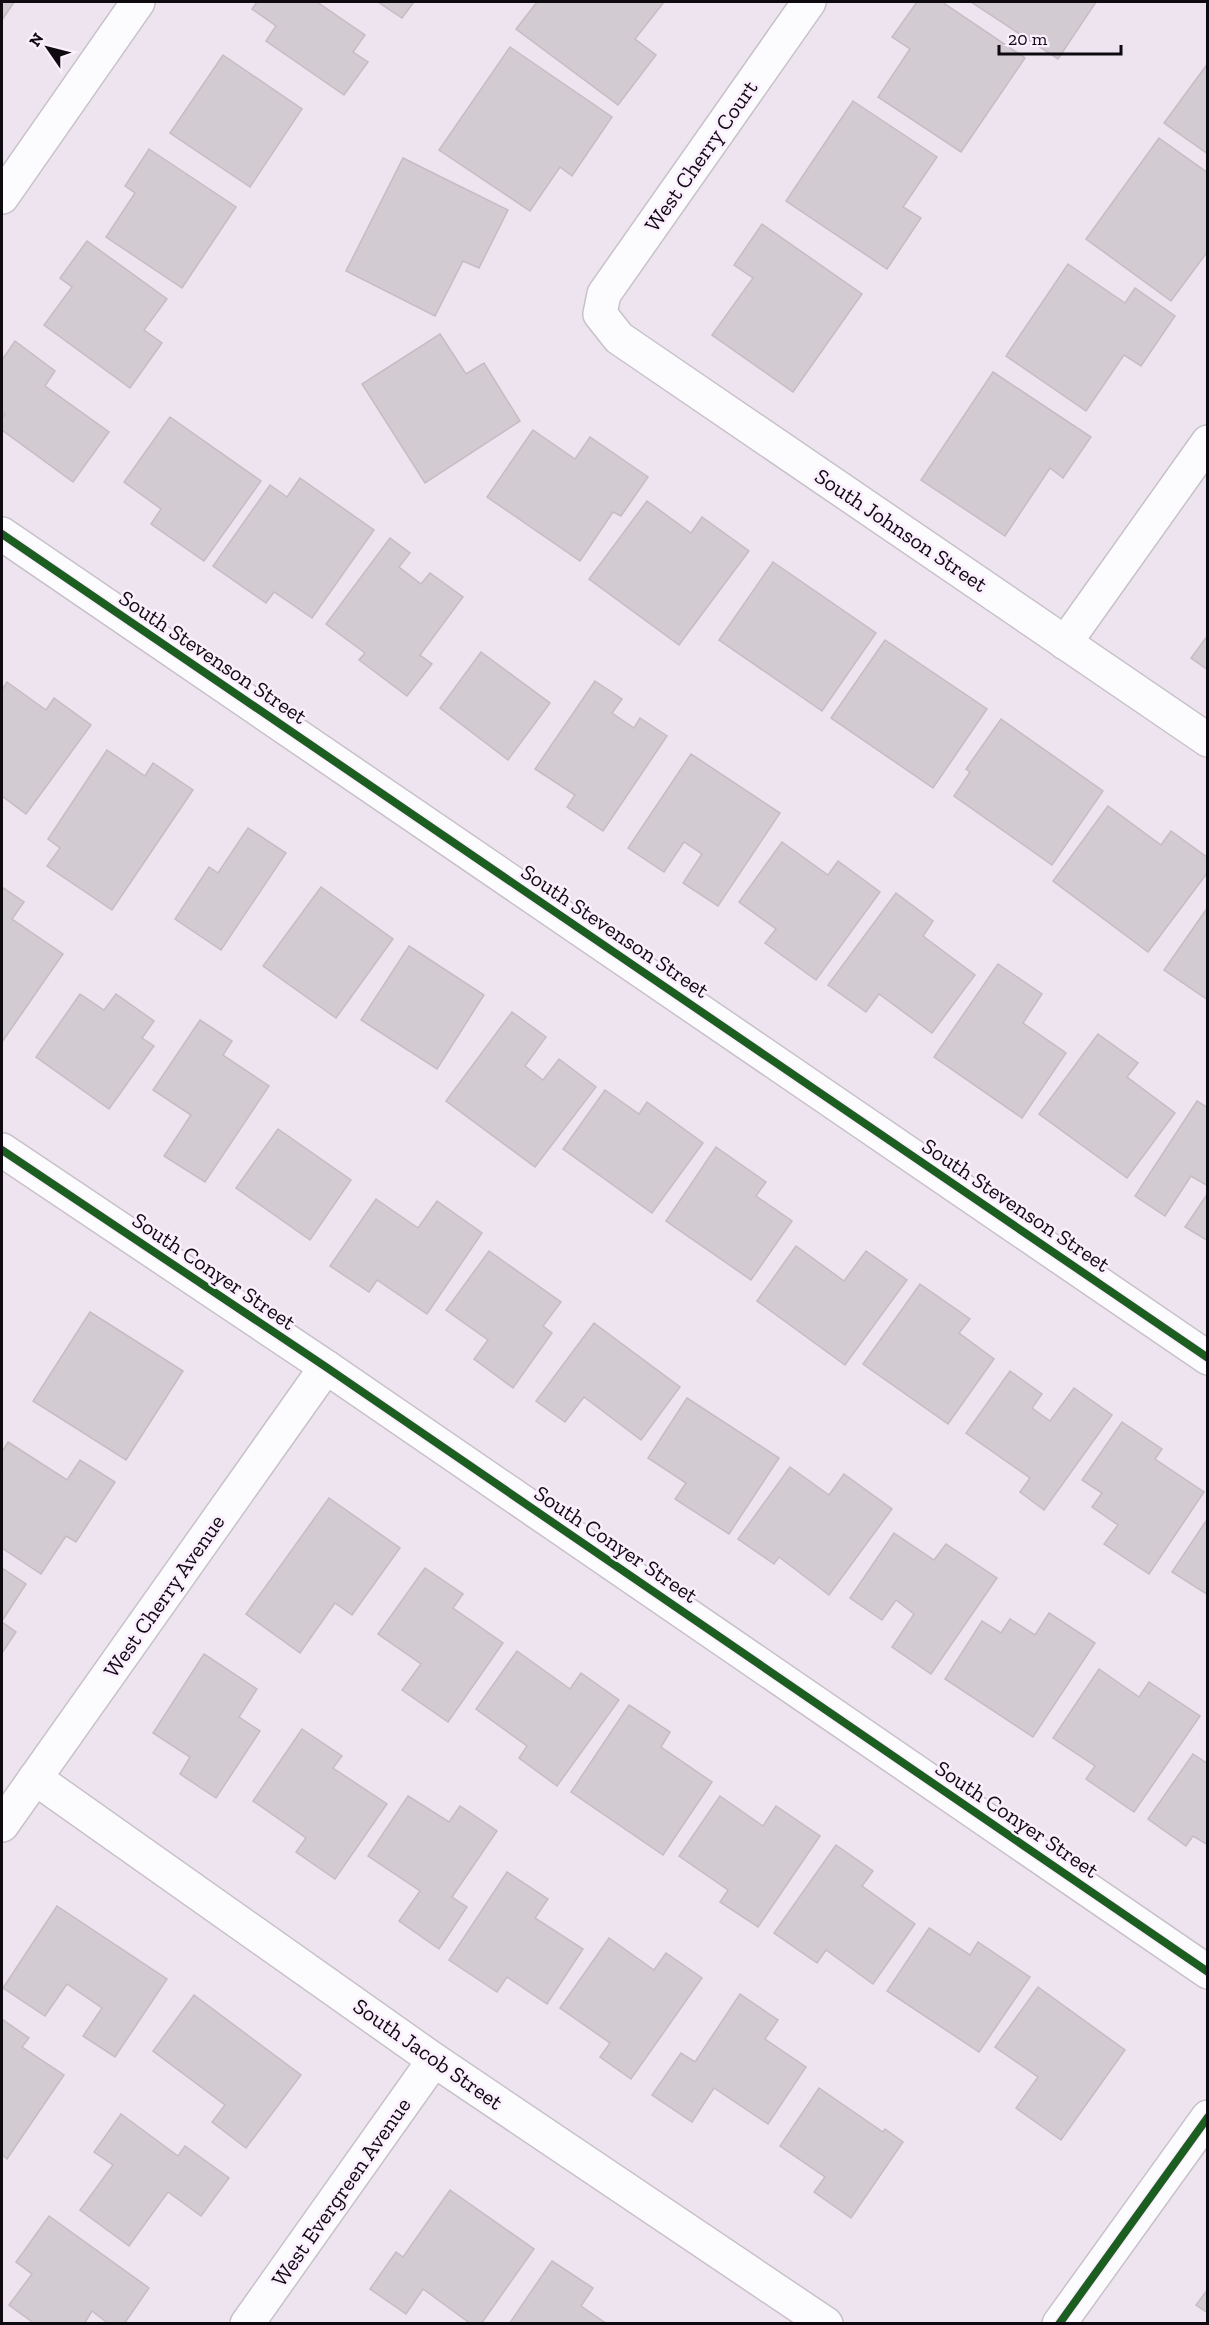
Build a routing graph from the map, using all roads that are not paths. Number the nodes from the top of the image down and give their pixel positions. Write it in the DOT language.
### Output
graph roads {
  1 [pos="138,2"];
  2 [pos="809,2"];
  3 [pos="2,197"];
  4 [pos="600,314"];
  5 [pos="1208,442"];
  6 [pos="2,534"];
  7 [pos="1065,643"];
  8 [pos="1208,740"];
  9 [pos="2,1150"];
  10 [pos="1208,1358"];
  11 [pos="326,1367"];
  12 [pos="35,1778"];
  13 [pos="2,1825"];
  14 [pos="1208,1972"];
  15 [pos="434,2060"];
  16 [pos="1208,2117"];
  17 [pos="247,2324"];
  18 [pos="826,2324"];
  19 [pos="1059,2324"];
  1 -- 3 [label="street"];
  2 -- 4 [label="street, West Cherry Court"];
  4 -- 7 [label="street, South Johnson Street"];
  5 -- 7 [label="street"];
  6 -- 10 [label="street, South Stevenson Street"];
  7 -- 8 [label="street, South Johnson Street"];
  9 -- 11 [label="street, South Conyer Street"];
  11 -- 12 [label="street, West Cherry Avenue"];
  11 -- 14 [label="street, South Conyer Street"];
  12 -- 13 [label="street, West Cherry Avenue"];
  12 -- 15 [label="street, South Jacob Street"];
  15 -- 17 [label="street, West Evergreen Avenue"];
  15 -- 18 [label="street, South Jacob Street"];
  16 -- 19 [label="street"];
}
